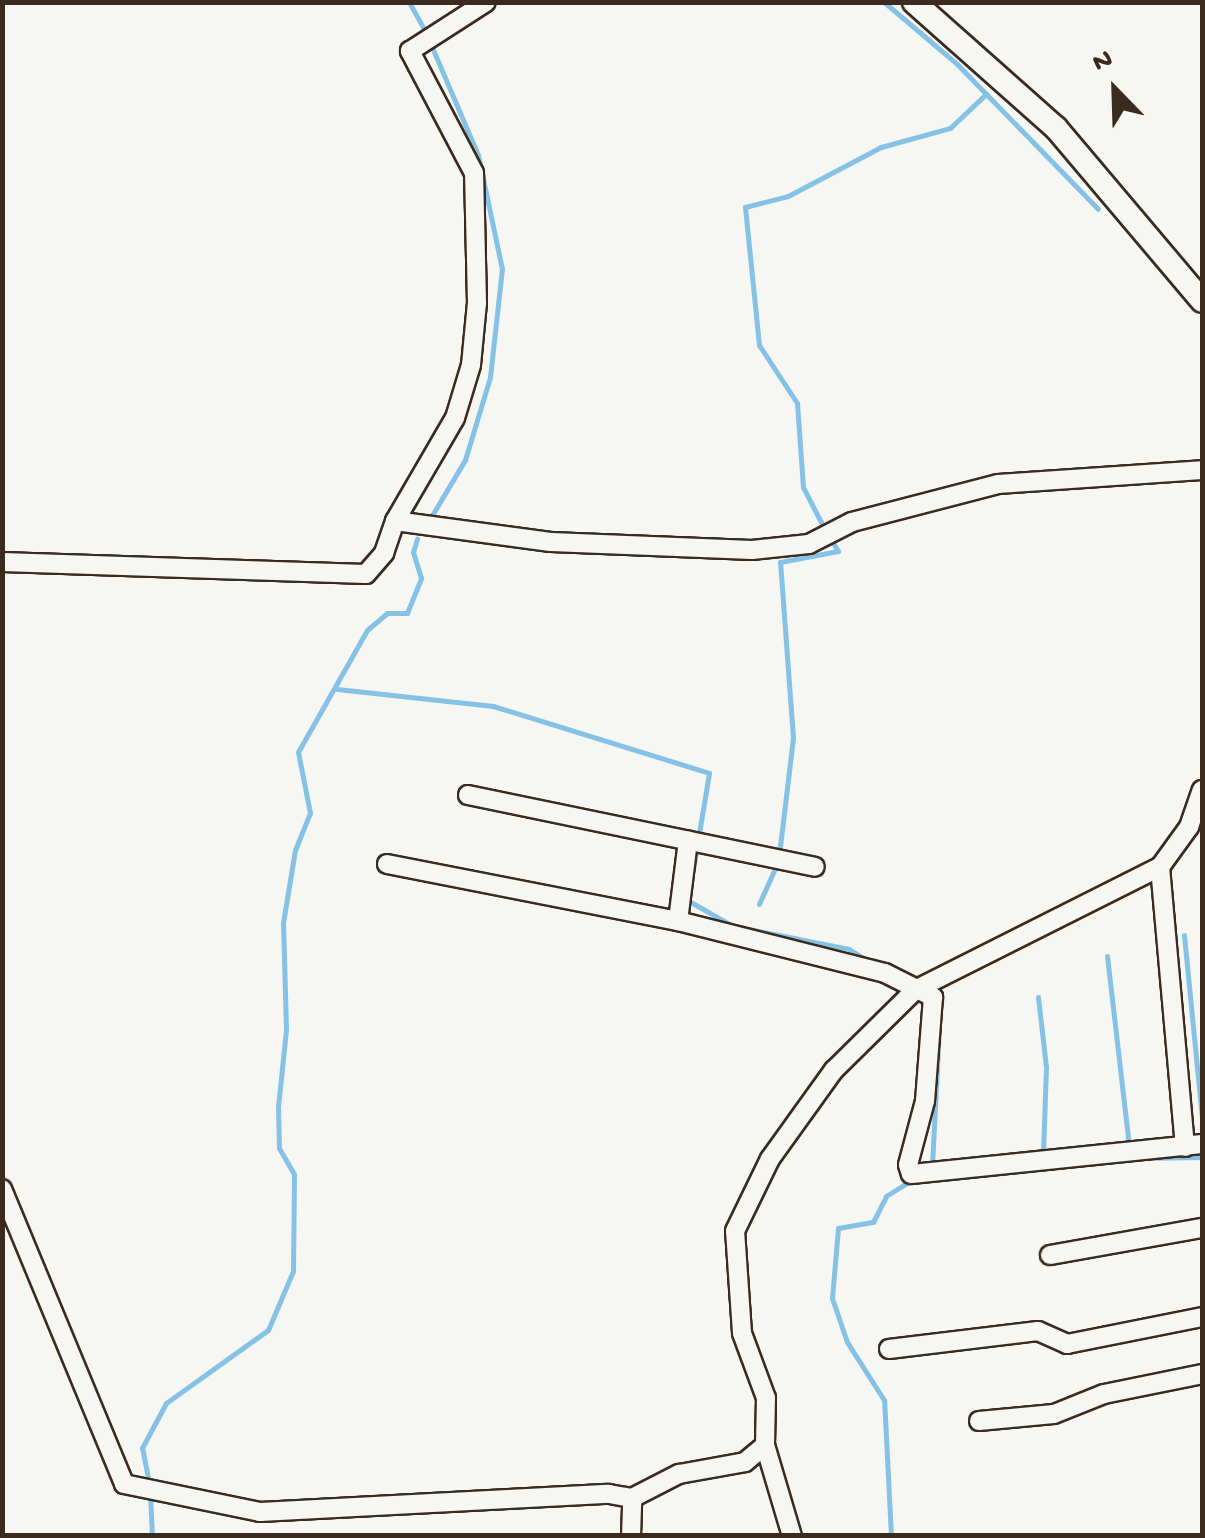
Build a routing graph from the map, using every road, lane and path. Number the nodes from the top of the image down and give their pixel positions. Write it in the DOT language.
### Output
graph roads {
  1 [pos="486,2"];
  2 [pos="914,2"];
  3 [pos="1202,300"];
  4 [pos="1202,470"];
  5 [pos="395,520"];
  6 [pos="2,562"];
  7 [pos="1202,790"];
  8 [pos="468,796"];
  9 [pos="688,842"];
  10 [pos="387,864"];
  11 [pos="815,867"];
  12 [pos="1160,867"];
  13 [pos="678,921"];
  14 [pos="915,990"];
  15 [pos="1194,1145"];
  16 [pos="2,1189"];
  17 [pos="1202,1228"];
  18 [pos="1050,1255"];
  19 [pos="1202,1318"];
  20 [pos="889,1349"];
  21 [pos="1202,1374"];
  22 [pos="979,1420"];
  23 [pos="765,1444"];
  24 [pos="632,1498"];
  25 [pos="631,1536"];
  26 [pos="792,1536"];
  1 -- 5 [label="street"];
  2 -- 3 [label="street"];
  4 -- 5 [label="street"];
  5 -- 6 [label="street"];
  7 -- 12 [label="street"];
  8 -- 9 [label="street"];
  9 -- 11 [label="street"];
  9 -- 13 [label="street"];
  10 -- 13 [label="street"];
  12 -- 14 [label="street"];
  12 -- 15 [label="street"];
  13 -- 14 [label="street"];
  14 -- 15 [label="street"];
  14 -- 23 [label="street"];
  16 -- 24 [label="street"];
  17 -- 18 [label="street"];
  19 -- 20 [label="street"];
  21 -- 22 [label="street"];
  23 -- 24 [label="street"];
  23 -- 26 [label="street"];
  24 -- 25 [label="street"];
}
